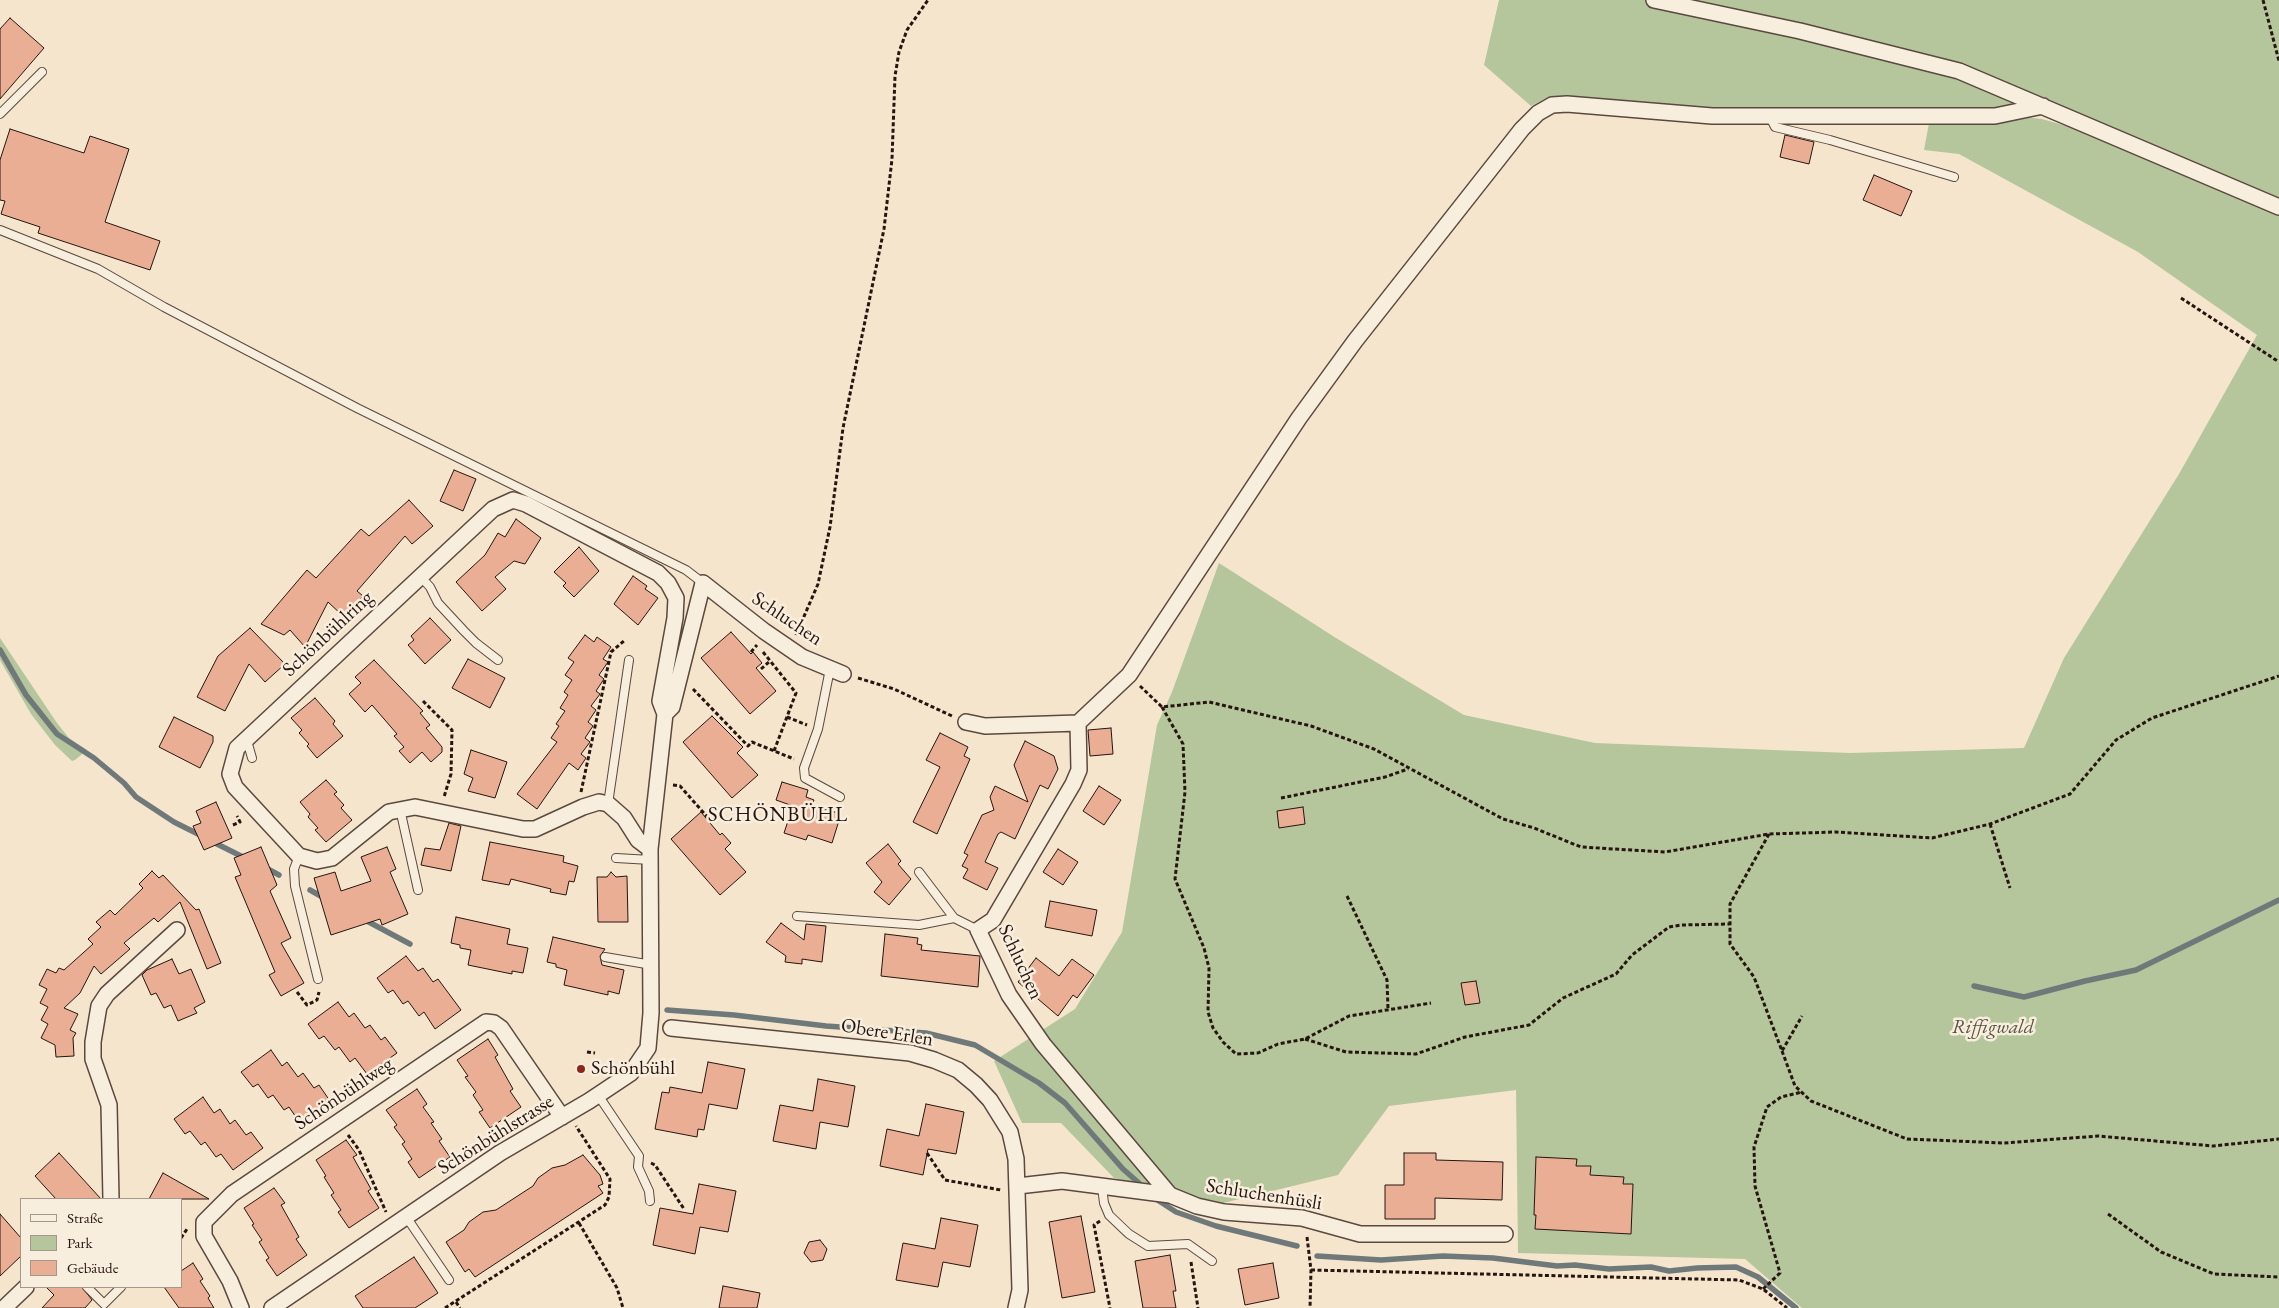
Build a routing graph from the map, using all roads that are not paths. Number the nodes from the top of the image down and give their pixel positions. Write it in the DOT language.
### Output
graph roads {
  1 [pos="1654,0"];
  2 [pos="42,72"];
  3 [pos="2043,106"];
  4 [pos="0,114"];
  5 [pos="1770,117"];
  6 [pos="1954,177"];
  7 [pos="2279,207"];
  8 [pos="0,230"];
  9 [pos="420,576"];
  10 [pos="703,583"];
  11 [pos="498,660"];
  12 [pos="629,660"];
  13 [pos="836,671"];
  14 [pos="665,714"];
  15 [pos="966,722"];
  16 [pos="1078,723"];
  17 [pos="244,739"];
  18 [pos="252,758"];
  19 [pos="840,798"];
  20 [pos="608,804"];
  21 [pos="400,809"];
  22 [pos="650,854"];
  23 [pos="299,856"];
  24 [pos="616,858"];
  25 [pos="919,872"];
  26 [pos="418,890"];
  27 [pos="797,916"];
  28 [pos="954,918"];
  29 [pos="177,930"];
  30 [pos="978,930"];
  31 [pos="652,944"];
  32 [pos="605,957"];
  33 [pos="652,965"];
  34 [pos="318,979"];
  35 [pos="671,1028"];
  36 [pos="598,1094"];
  37 [pos="565,1115"];
  38 [pos="1102,1187"];
  39 [pos="1018,1189"];
  40 [pos="1170,1195"];
  41 [pos="110,1198"];
  42 [pos="650,1201"];
  43 [pos="407,1218"];
  44 [pos="1506,1234"];
  45 [pos="1212,1261"];
  46 [pos="449,1280"];
  47 [pos="25,1288"];
  48 [pos="87,1288"];
  49 [pos="120,1288"];
  50 [pos="4,1308"];
  51 [pos="241,1308"];
  52 [pos="272,1308"];
  53 [pos="1016,1308"];
  1 -- 3 [label="street"];
  2 -- 4 [label="lane"];
  3 -- 5 [label="street"];
  3 -- 7 [label="street"];
  5 -- 6 [label="lane"];
  5 -- 16 [label="street"];
  8 -- 10 [label="lane"];
  9 -- 11 [label="lane"];
  9 -- 14 [label="street, Schönbühlring"];
  9 -- 17 [label="street, Schönbühlring"];
  10 -- 13 [label="street, Schluchen"];
  10 -- 14 [label="street"];
  12 -- 20 [label="lane"];
  13 -- 19 [label="lane"];
  14 -- 22 [label="street, Schönbühlring"];
  15 -- 16 [label="street"];
  16 -- 30 [label="street, Schluchen"];
  17 -- 18 [label="lane"];
  17 -- 23 [label="street, Schönbühlring"];
  20 -- 21 [label="street"];
  20 -- 22 [label="street"];
  21 -- 23 [label="street"];
  21 -- 26 [label="lane"];
  22 -- 24 [label="lane"];
  22 -- 31 [label="street, Schönbühlring"];
  23 -- 34 [label="lane"];
  25 -- 28 [label="lane"];
  27 -- 28 [label="lane"];
  28 -- 30 [label="lane"];
  29 -- 41 [label="street"];
  30 -- 40 [label="street, Schluchen"];
  31 -- 33 [label="street, Schönbühlstrasse"];
  32 -- 33 [label="lane"];
  33 -- 36 [label="street, Schönbühlstrasse"];
  35 -- 39 [label="street, Obere Erlen"];
  36 -- 37 [label="street, Schönbühlstrasse"];
  36 -- 42 [label="lane"];
  37 -- 43 [label="street, Schönbühlstrasse"];
  37 -- 51 [label="street, Schönbühlweg"];
  38 -- 39 [label="street, Schluchenhüsli"];
  38 -- 40 [label="street, Schluchenhüsli"];
  38 -- 45 [label="lane"];
  39 -- 53 [label="street, Obere Erlen"];
  40 -- 44 [label="street, Schluchenhüsli"];
  43 -- 46 [label="lane"];
  43 -- 52 [label="street, Schönbühlstrasse"];
  47 -- 50 [label="street"];
  48 -- 49 [label="lane"];
}
